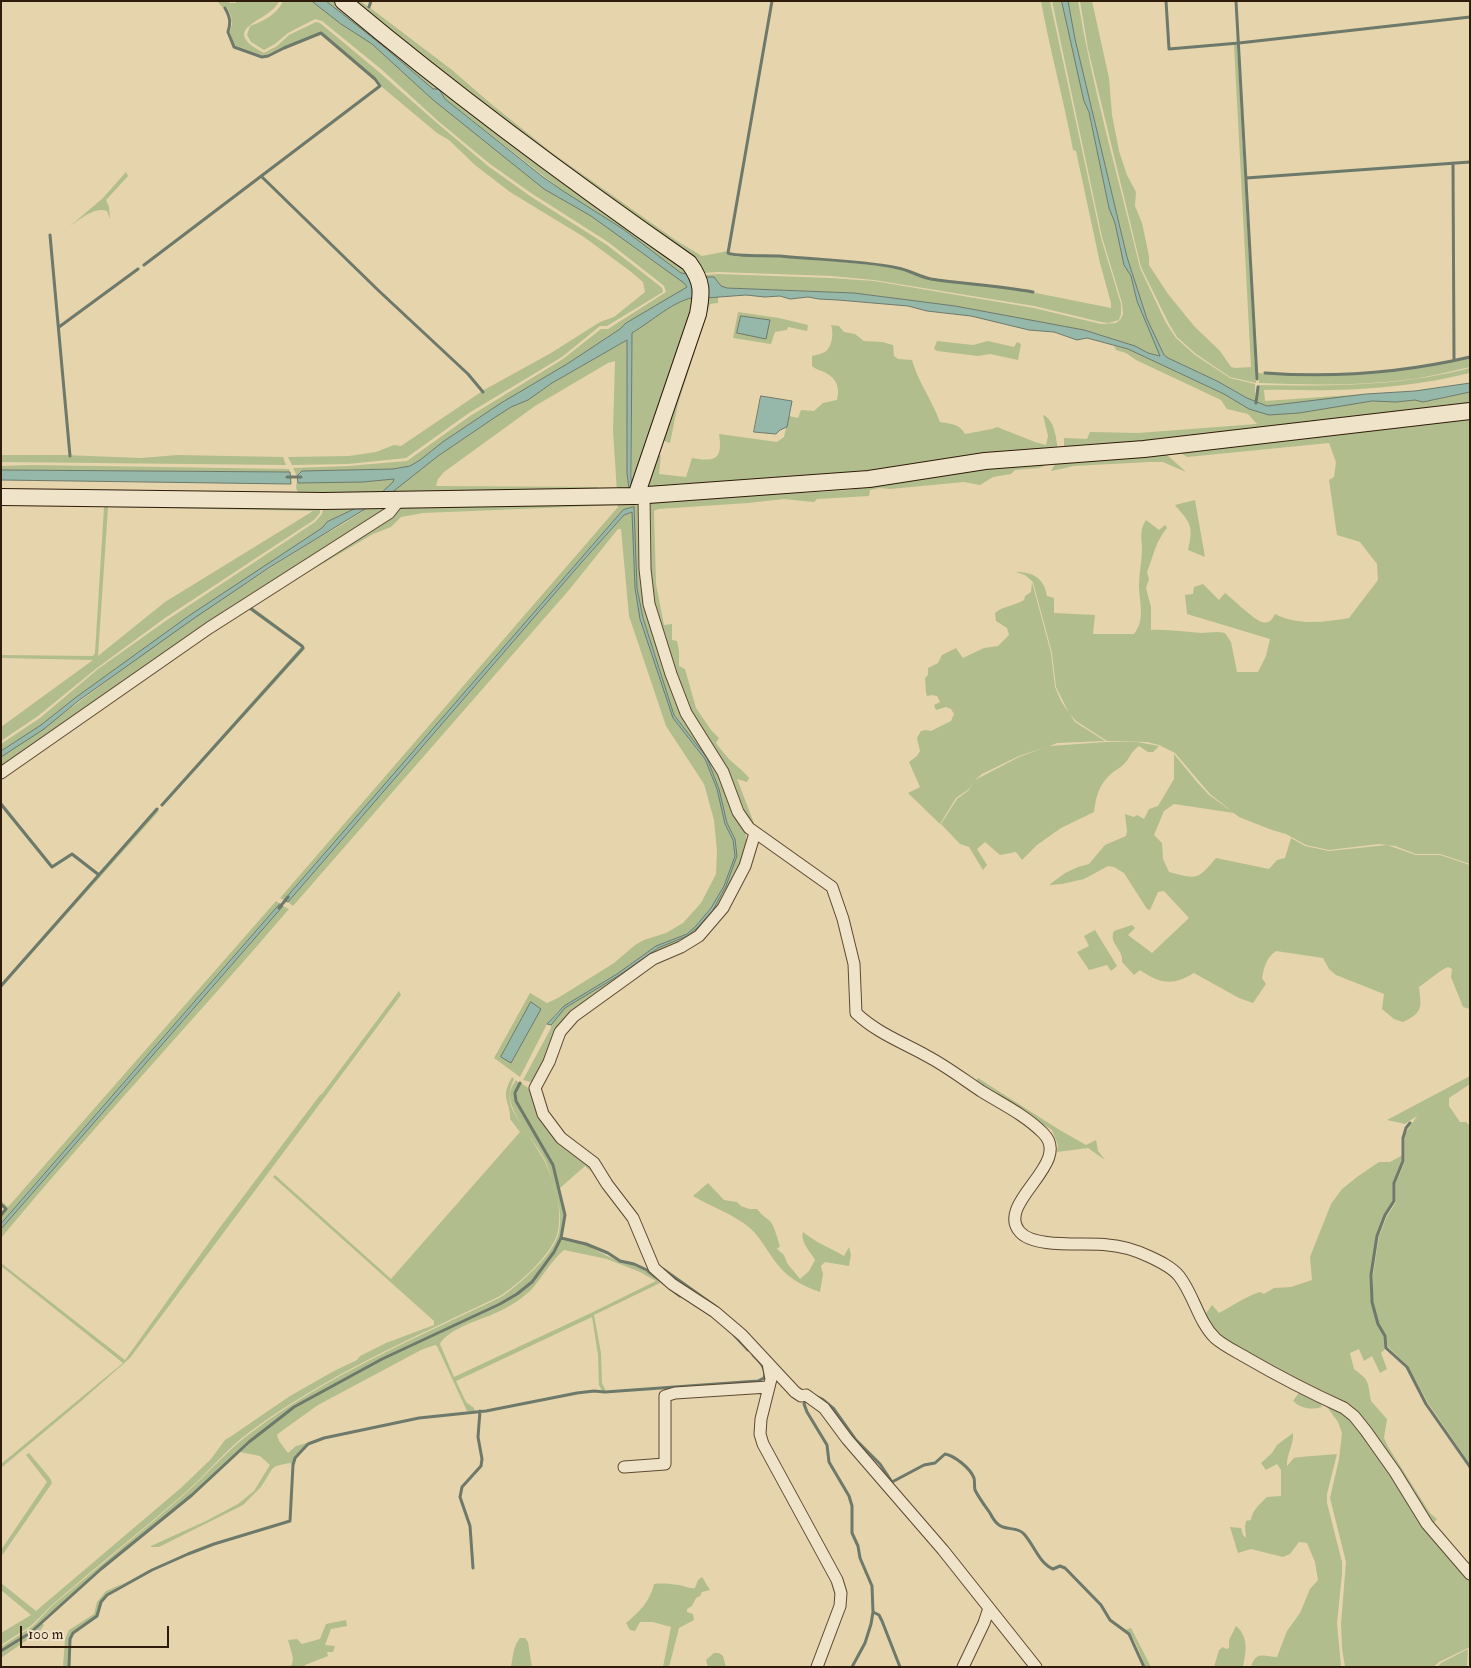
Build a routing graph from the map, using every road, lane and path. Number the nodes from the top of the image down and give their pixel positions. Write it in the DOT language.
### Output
graph roads {
  1 [pos="343,1"];
  2 [pos="1470,411"];
  3 [pos="633,496"];
  4 [pos="1,497"];
  5 [pos="394,499"];
  6 [pos="1,773"];
  7 [pos="755,833"];
  8 [pos="768,1363"];
  9 [pos="768,1387"];
  10 [pos="624,1467"];
  11 [pos="1470,1574"];
  12 [pos="989,1608"];
  13 [pos="816,1667"];
  14 [pos="963,1667"];
  15 [pos="1036,1667"];
  1 -- 3 [label="main road"];
  2 -- 3 [label="main road"];
  3 -- 5 [label="main road"];
  3 -- 7 [label="street"];
  4 -- 5 [label="main road"];
  5 -- 6 [label="street"];
  7 -- 8 [label="street"];
  7 -- 11 [label="street"];
  8 -- 9 [label="street"];
  8 -- 12 [label="street"];
  9 -- 10 [label="street"];
  9 -- 13 [label="street"];
  12 -- 14 [label="street"];
  12 -- 15 [label="street"];
}
